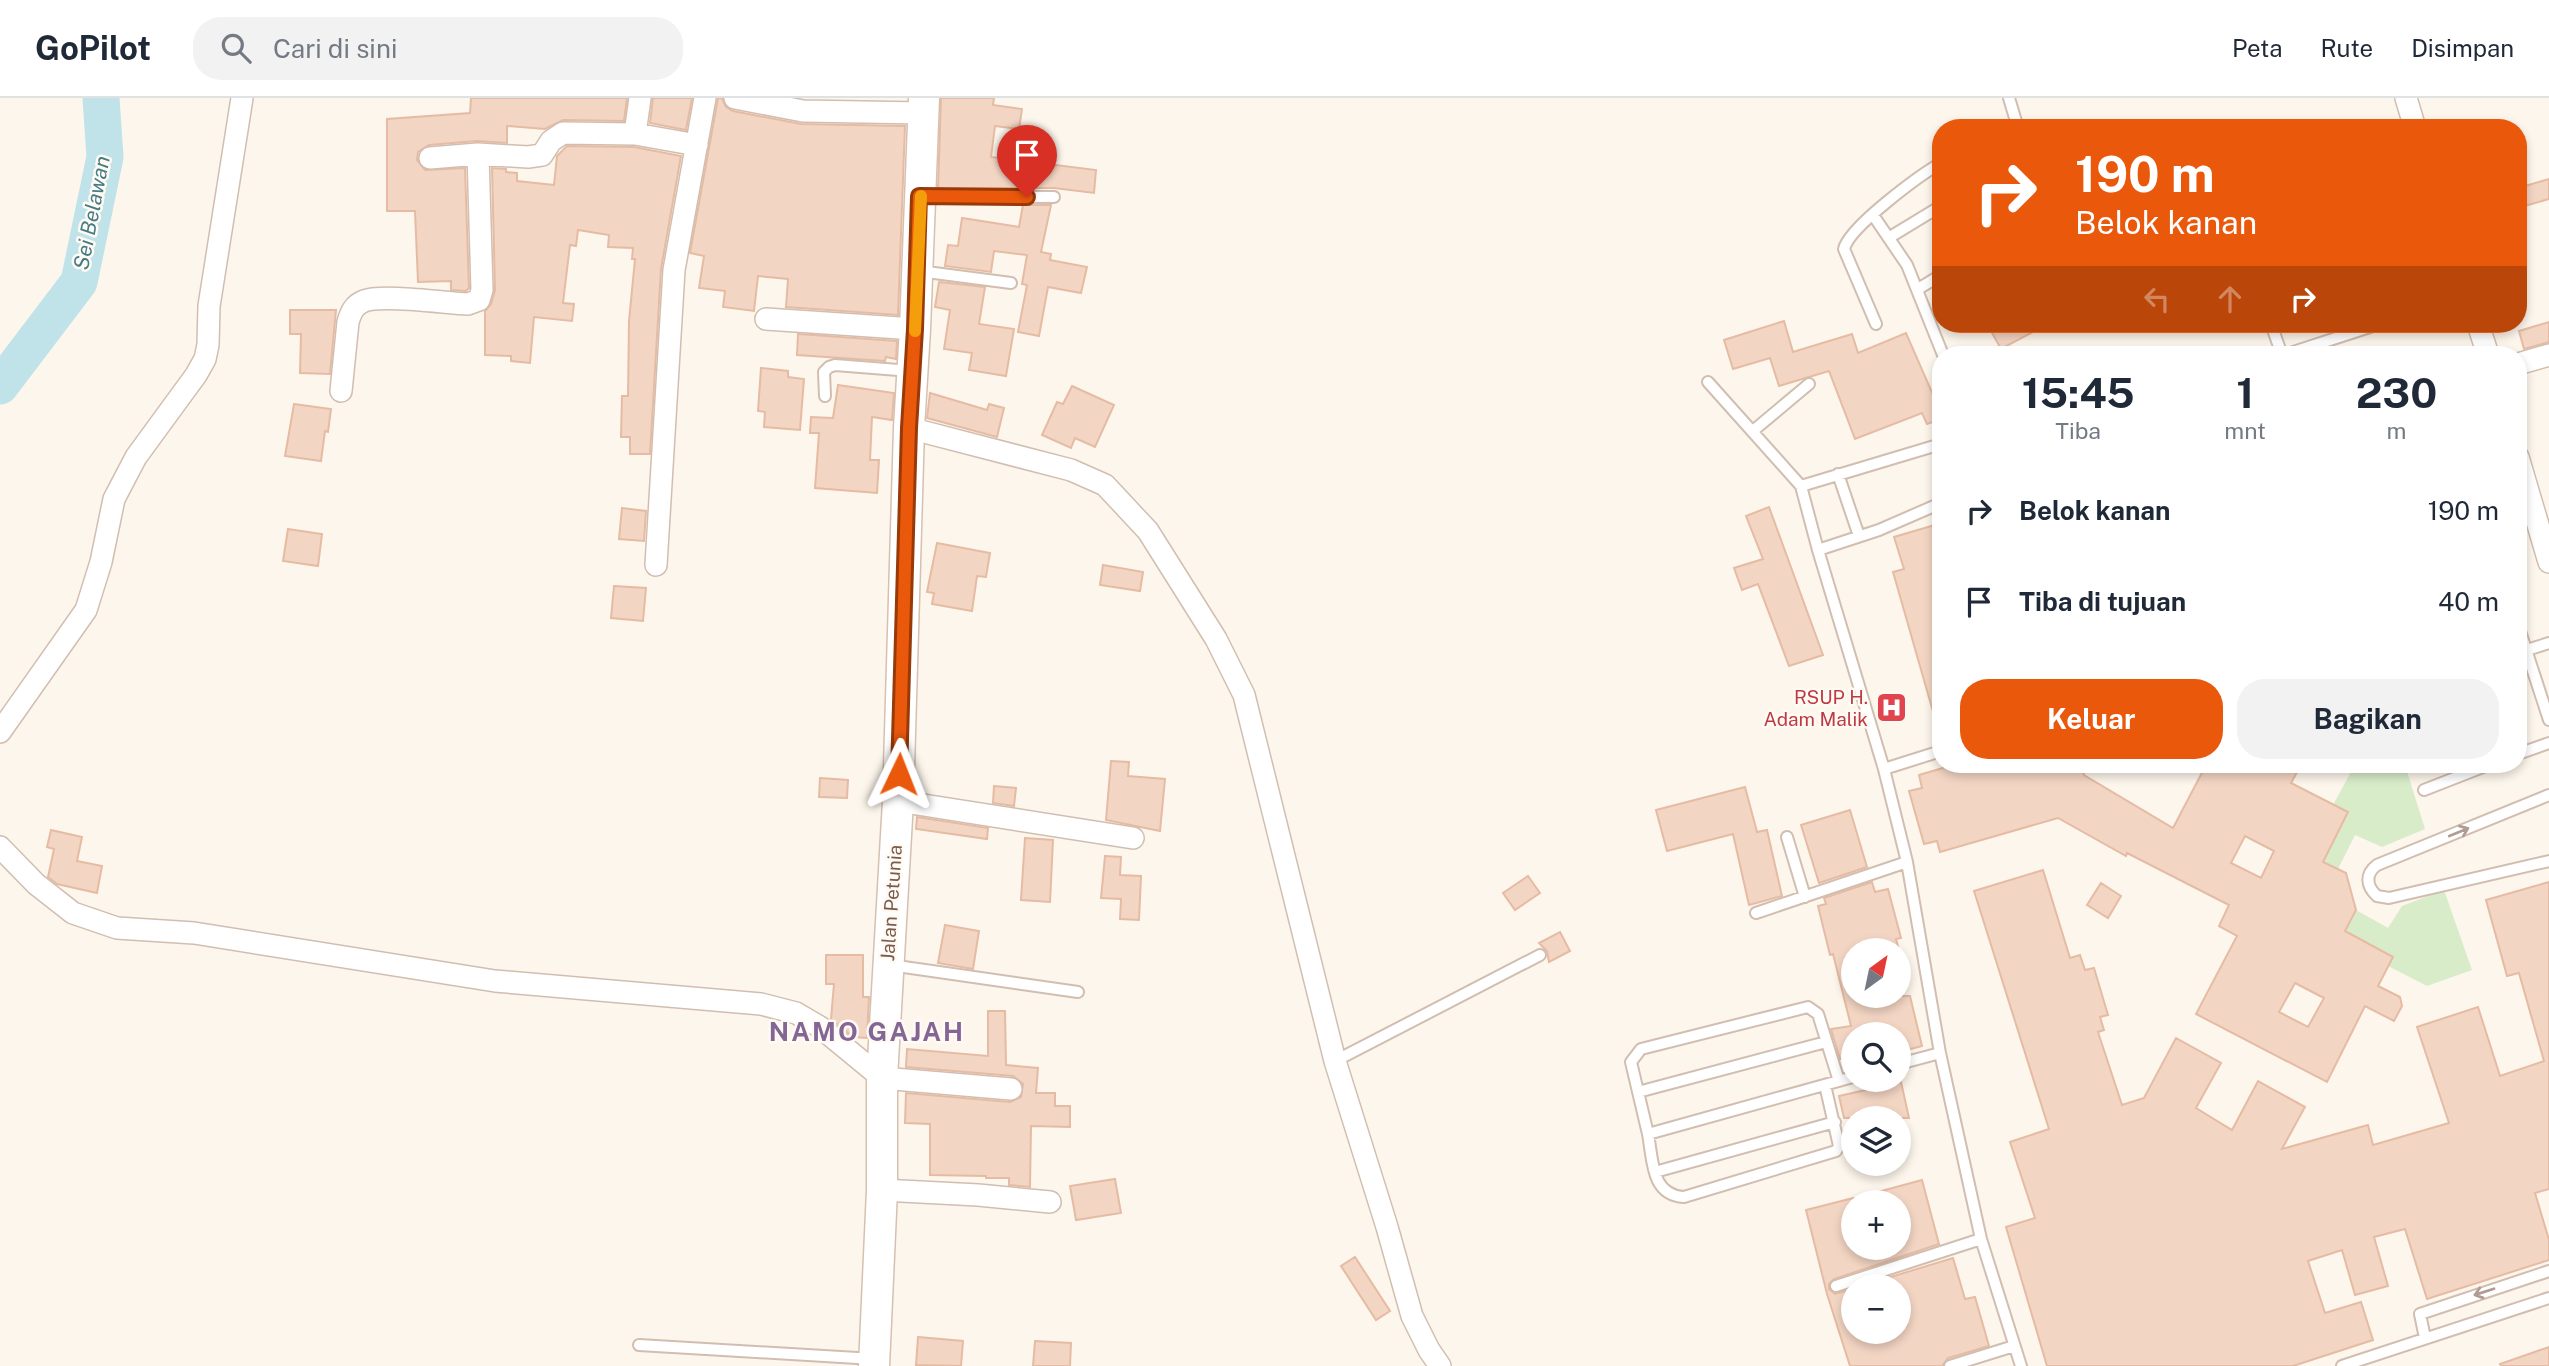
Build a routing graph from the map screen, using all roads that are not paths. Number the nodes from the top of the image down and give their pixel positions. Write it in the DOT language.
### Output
graph roads {
  1 [pos="242,98"];
  2 [pos="640,98"];
  3 [pos="705,98"];
  4 [pos="735,98"];
  5 [pos="2008,98"];
  6 [pos="2406,98"];
  7 [pos="804,104"];
  8 [pos="923,106"];
  9 [pos="2015,119"];
  10 [pos="2413,119"];
  11 [pos="635,134"];
  12 [pos="697,145"];
  13 [pos="478,154"];
  14 [pos="430,158"];
  15 [pos="1932,169"];
  16 [pos="919,196"];
  17 [pos="1054,197"];
  18 [pos="1932,211"];
  19 [pos="1873,215"];
  20 [pos="1890,237"];
  21 [pos="916,270"];
  22 [pos="1932,280"];
  23 [pos="1011,282"];
  24 [pos="1918,289"];
  25 [pos="766,319"];
  26 [pos="1876,324"];
  27 [pos="1932,326"];
  28 [pos="915,329"];
  29 [pos="2351,333"];
  30 [pos="2311,346"];
  31 [pos="2549,355"];
  32 [pos="2527,361"];
  33 [pos="911,371"];
  34 [pos="1708,382"];
  35 [pos="1809,384"];
  36 [pos="341,391"];
  37 [pos="825,396"];
  38 [pos="909,428"];
  39 [pos="1754,430"];
  40 [pos="1932,447"];
  41 [pos="2527,472"];
  42 [pos="1839,474"];
  43 [pos="1801,486"];
  44 [pos="2539,492"];
  45 [pos="1932,507"];
  46 [pos="1859,536"];
  47 [pos="1818,550"];
  48 [pos="2549,562"];
  49 [pos="656,565"];
  50 [pos="2549,643"];
  51 [pos="2527,650"];
  52 [pos="2549,720"];
  53 [pos="0,732"];
  54 [pos="2549,744"];
  55 [pos="2527,751"];
  56 [pos="1932,754"];
  57 [pos="1884,769"];
  58 [pos="2468,773"];
  59 [pos="2424,790"];
  60 [pos="2549,795"];
  61 [pos="898,801"];
  62 [pos="1787,837"];
  63 [pos="1133,838"];
  64 [pos="0,846"];
  65 [pos="2549,861"];
  66 [pos="1907,862"];
  67 [pos="1805,897"];
  68 [pos="1756,914"];
  69 [pos="1540,956"];
  70 [pos="887,965"];
  71 [pos="1078,992"];
  72 [pos="1826,1042"];
  73 [pos="1940,1053"];
  74 [pos="1335,1060"];
  75 [pos="1911,1061"];
  76 [pos="882,1078"];
  77 [pos="1839,1081"];
  78 [pos="1825,1085"];
  79 [pos="1011,1089"];
  80 [pos="1638,1092"];
  81 [pos="1835,1122"];
  82 [pos="1648,1134"];
  83 [pos="1655,1172"];
  84 [pos="881,1190"];
  85 [pos="1050,1202"];
  86 [pos="1981,1239"];
  87 [pos="2549,1271"];
  88 [pos="1836,1286"];
  89 [pos="2549,1298"];
  90 [pos="2425,1338"];
  91 [pos="639,1345"];
  92 [pos="2014,1346"];
  93 [pos="874,1362"];
  94 [pos="1440,1366"];
  95 [pos="1950,1366"];
  96 [pos="2021,1366"];
  97 [pos="2342,1366"];
  1 -- 53 [label="street"];
  2 -- 11 [label="street"];
  3 -- 12 [label="street"];
  4 -- 7 [label="street"];
  5 -- 9 [label="lane"];
  6 -- 10 [label="street"];
  7 -- 8 [label="street"];
  8 -- 16 [label="street, Jalan Petunia"];
  11 -- 12 [label="street"];
  11 -- 13 [label="street"];
  12 -- 49 [label="street"];
  13 -- 14 [label="street"];
  13 -- 36 [label="street"];
  15 -- 19 [label="lane"];
  16 -- 17 [label="lane"];
  16 -- 21 [label="street, Jalan Petunia"];
  18 -- 20 [label="lane"];
  19 -- 20 [label="lane"];
  19 -- 26 [label="lane"];
  20 -- 24 [label="lane"];
  21 -- 23 [label="lane"];
  21 -- 28 [label="street, Jalan Petunia"];
  22 -- 24 [label="lane"];
  24 -- 27 [label="lane"];
  25 -- 28 [label="street"];
  28 -- 33 [label="street, Jalan Petunia"];
  29 -- 30 [label="lane"];
  31 -- 32 [label="street"];
  33 -- 37 [label="lane"];
  33 -- 38 [label="street, Jalan Petunia"];
  34 -- 39 [label="lane"];
  35 -- 39 [label="lane"];
  38 -- 61 [label="street, Jalan Petunia"];
  38 -- 74 [label="street"];
  39 -- 43 [label="lane"];
  40 -- 42 [label="lane"];
  41 -- 44 [label="street"];
  42 -- 43 [label="lane"];
  42 -- 46 [label="lane"];
  43 -- 47 [label="lane"];
  44 -- 48 [label="street"];
  45 -- 46 [label="lane"];
  46 -- 47 [label="lane"];
  47 -- 57 [label="lane"];
  50 -- 51 [label="lane"];
  51 -- 52 [label="lane"];
  54 -- 55 [label="lane"];
  56 -- 57 [label="lane"];
  57 -- 66 [label="lane"];
  58 -- 59 [label="lane"];
  65 -- 60 [label="lane, one-way"];
  61 -- 63 [label="street"];
  61 -- 70 [label="street, Jalan Petunia"];
  62 -- 67 [label="lane"];
  64 -- 76 [label="street"];
  66 -- 67 [label="lane"];
  66 -- 73 [label="lane"];
  67 -- 68 [label="lane"];
  69 -- 74 [label="lane"];
  70 -- 71 [label="lane"];
  70 -- 76 [label="street, Jalan Petunia"];
  72 -- 77 [label="lane"];
  72 -- 80 [label="lane"];
  72 -- 80 [label="lane"];
  73 -- 75 [label="lane"];
  73 -- 86 [label="lane"];
  74 -- 94 [label="street"];
  76 -- 79 [label="street"];
  76 -- 84 [label="street, Jalan Petunia"];
  77 -- 78 [label="lane"];
  78 -- 81 [label="lane"];
  78 -- 82 [label="lane"];
  80 -- 82 [label="lane"];
  81 -- 83 [label="lane"];
  81 -- 83 [label="lane"];
  82 -- 83 [label="lane"];
  84 -- 85 [label="street"];
  84 -- 93 [label="street, Jalan Petunia"];
  86 -- 88 [label="lane"];
  86 -- 92 [label="lane"];
  87 -- 90 [label="lane, one-way"];
  89 -- 90 [label="lane"];
  90 -- 97 [label="lane"];
  91 -- 93 [label="lane"];
  92 -- 95 [label="lane"];
  92 -- 96 [label="lane"];
}
